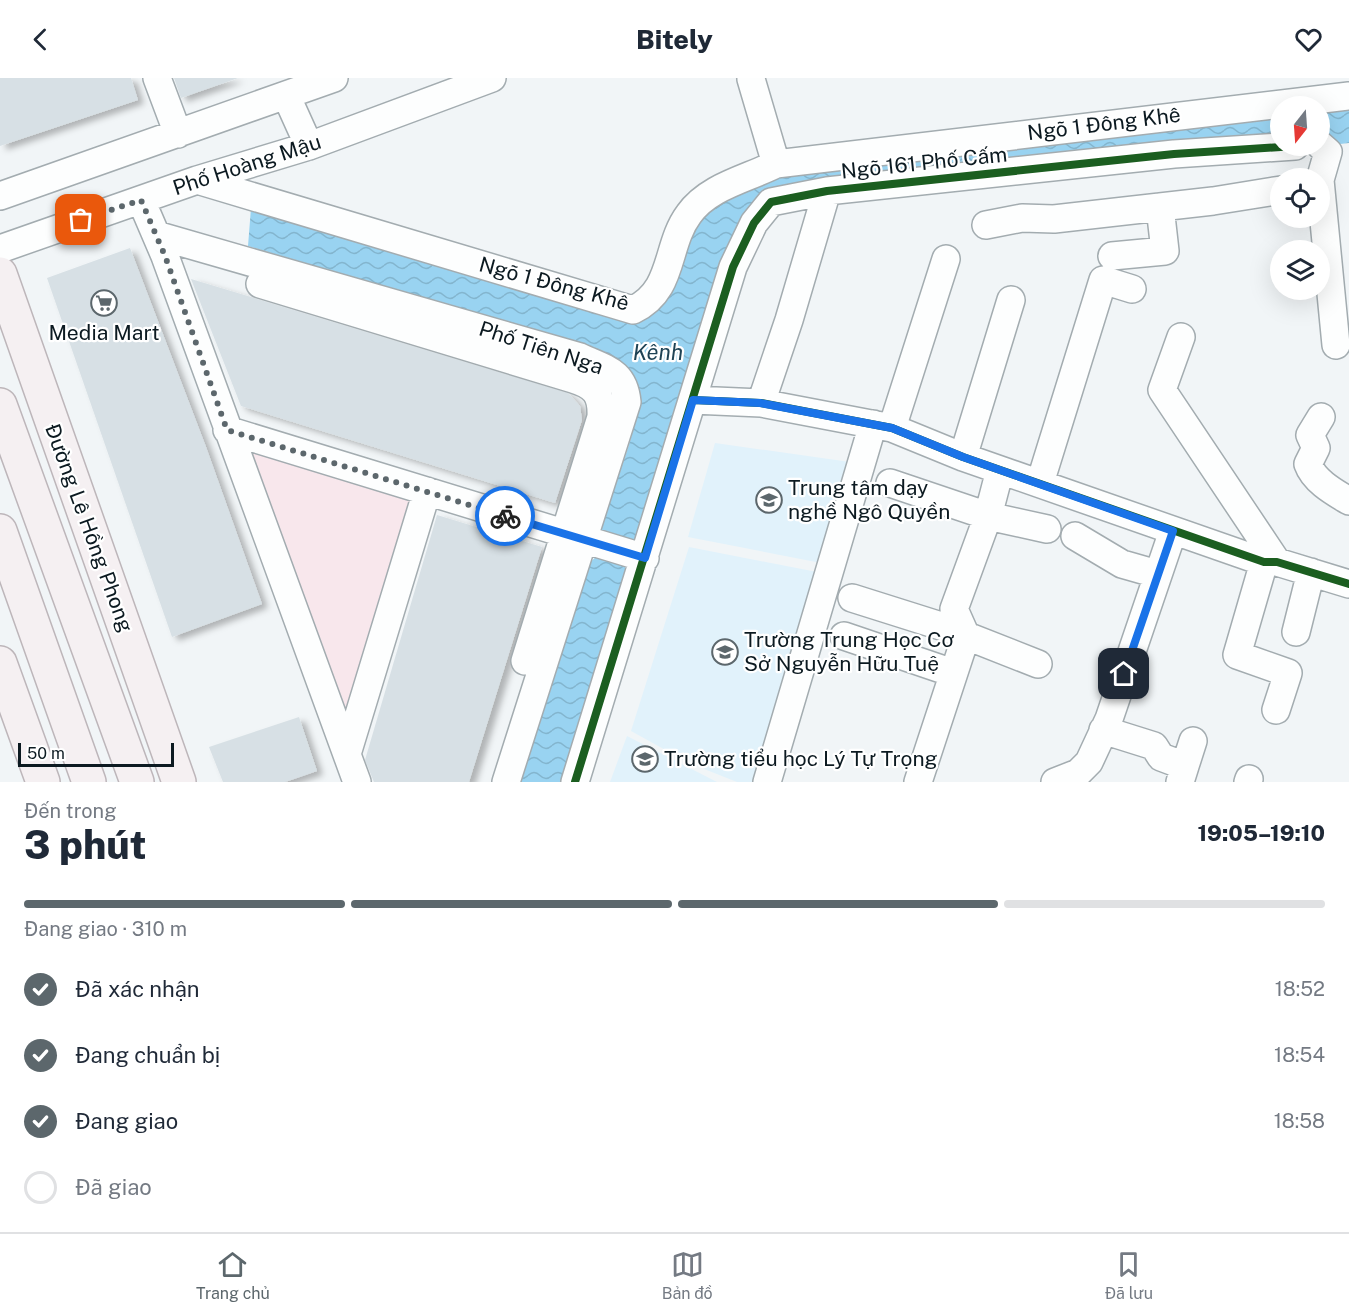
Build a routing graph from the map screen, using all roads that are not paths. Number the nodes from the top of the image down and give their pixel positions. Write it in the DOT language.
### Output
graph roads {
  1 [pos="158,78"];
  2 [pos="334,78"];
  3 [pos="492,78"];
  4 [pos="751,79"];
  5 [pos="286,95"];
  6 [pos="1349,96"];
  7 [pos="178,134"];
  8 [pos="1349,141"];
  9 [pos="1330,143"];
  10 [pos="309,146"];
  11 [pos="1270,148"];
  12 [pos="776,164"];
  13 [pos="197,180"];
  14 [pos="827,191"];
  15 [pos="1270,192"];
  16 [pos="0,196"];
  17 [pos="141,200"];
  18 [pos="1160,207"];
  19 [pos="986,225"];
  20 [pos="1325,228"];
  21 [pos="160,245"];
  22 [pos="0,249"];
  23 [pos="1112,255"];
  24 [pos="946,259"];
  25 [pos="0,274"];
  26 [pos="1132,289"];
  27 [pos="1011,300"];
  28 [pos="1180,337"];
  29 [pos="1336,345"];
  30 [pos="693,400"];
  31 [pos="760,403"];
  32 [pos="0,405"];
  33 [pos="1321,417"];
  34 [pos="883,426"];
  35 [pos="227,430"];
  36 [pos="963,457"];
  37 [pos="1000,470"];
  38 [pos="890,483"];
  39 [pos="1040,483"];
  40 [pos="427,492"];
  41 [pos="1349,501"];
  42 [pos="988,516"];
  43 [pos="1047,529"];
  44 [pos="0,531"];
  45 [pos="1173,531"];
  46 [pos="1075,536"];
  47 [pos="574,537"];
  48 [pos="645,558"];
  49 [pos="1270,562"];
  50 [pos="1311,572"];
  51 [pos="1157,574"];
  52 [pos="1349,584"];
  53 [pos="852,598"];
  54 [pos="1296,632"];
  55 [pos="844,636"];
  56 [pos="966,636"];
  57 [pos="0,663"];
  58 [pos="1038,664"];
  59 [pos="953,673"];
  60 [pos="1275,710"];
  61 [pos="1103,730"];
  62 [pos="347,754"];
  63 [pos="1186,763"];
  64 [pos="44,782"];
  65 [pos="89,782"];
  66 [pos="137,782"];
  67 [pos="179,782"];
  68 [pos="357,782"];
  69 [pos="487,782"];
  70 [pos="506,782"];
  71 [pos="575,782"];
  72 [pos="766,782"];
  73 [pos="918,782"];
  74 [pos="1055,782"];
  1 -- 7 [label="street"];
  2 -- 5 [label="street"];
  3 -- 10 [label="street, Phố Hoàng Mậu"];
  4 -- 12 [label="street"];
  5 -- 7 [label="street"];
  5 -- 10 [label="street"];
  6 -- 12 [label="street, Ngõ 1 Đông Khê"];
  7 -- 16 [label="street"];
  8 -- 9 [label="street"];
  10 -- 13 [label="street, Phố Hoàng Mậu"];
  11 -- 14 [label="street, Ngõ 161 Phố Cấm"];
  12 -- 13 [label="street, Ngõ 1 Đông Khê"];
  13 -- 17 [label="street, Phố Hoàng Mậu"];
  14 -- 30 [label="street, Ngõ 161 Phố Cấm"];
  14 -- 31 [label="street"];
  15 -- 18 [label="street"];
  17 -- 21 [label="street"];
  17 -- 22 [label="street, Phố Hoàng Mậu"];
  18 -- 19 [label="street"];
  18 -- 23 [label="street"];
  20 -- 29 [label="street"];
  21 -- 35 [label="street"];
  21 -- 47 [label="street, Phố Tiên Nga"];
  24 -- 34 [label="street"];
  25 -- 67 [label="main road, Đường Lê Hồng Phong"];
  26 -- 39 [label="street"];
  27 -- 36 [label="street"];
  28 -- 49 [label="street"];
  30 -- 31 [label="street"];
  30 -- 48 [label="street, Ngõ 161 Phố Cấm"];
  31 -- 34 [label="street"];
  32 -- 66 [label="main road, Đường Lê Hồng Phong"];
  33 -- 41 [label="street"];
  34 -- 36 [label="street"];
  34 -- 72 [label="street"];
  35 -- 40 [label="street"];
  35 -- 62 [label="street"];
  36 -- 37 [label="street"];
  37 -- 39 [label="street"];
  37 -- 42 [label="street"];
  38 -- 42 [label="street"];
  39 -- 45 [label="street"];
  40 -- 47 [label="street"];
  40 -- 62 [label="street"];
  42 -- 43 [label="street"];
  42 -- 56 [label="street"];
  44 -- 65 [label="main road"];
  45 -- 49 [label="street"];
  45 -- 51 [label="street"];
  46 -- 51 [label="street"];
  47 -- 48 [label="street"];
  47 -- 69 [label="street, Phố Tiên Nga"];
  47 -- 70 [label="street, Phố Tiên Nga"];
  48 -- 71 [label="street, Ngõ 161 Phố Cấm"];
  49 -- 50 [label="street"];
  49 -- 60 [label="street"];
  50 -- 52 [label="street"];
  50 -- 54 [label="street"];
  51 -- 61 [label="street"];
  53 -- 56 [label="street"];
  55 -- 59 [label="street"];
  56 -- 58 [label="street"];
  56 -- 59 [label="street"];
  57 -- 64 [label="main road"];
  59 -- 73 [label="street"];
  61 -- 63 [label="street"];
  61 -- 74 [label="street"];
  62 -- 68 [label="street"];
}
